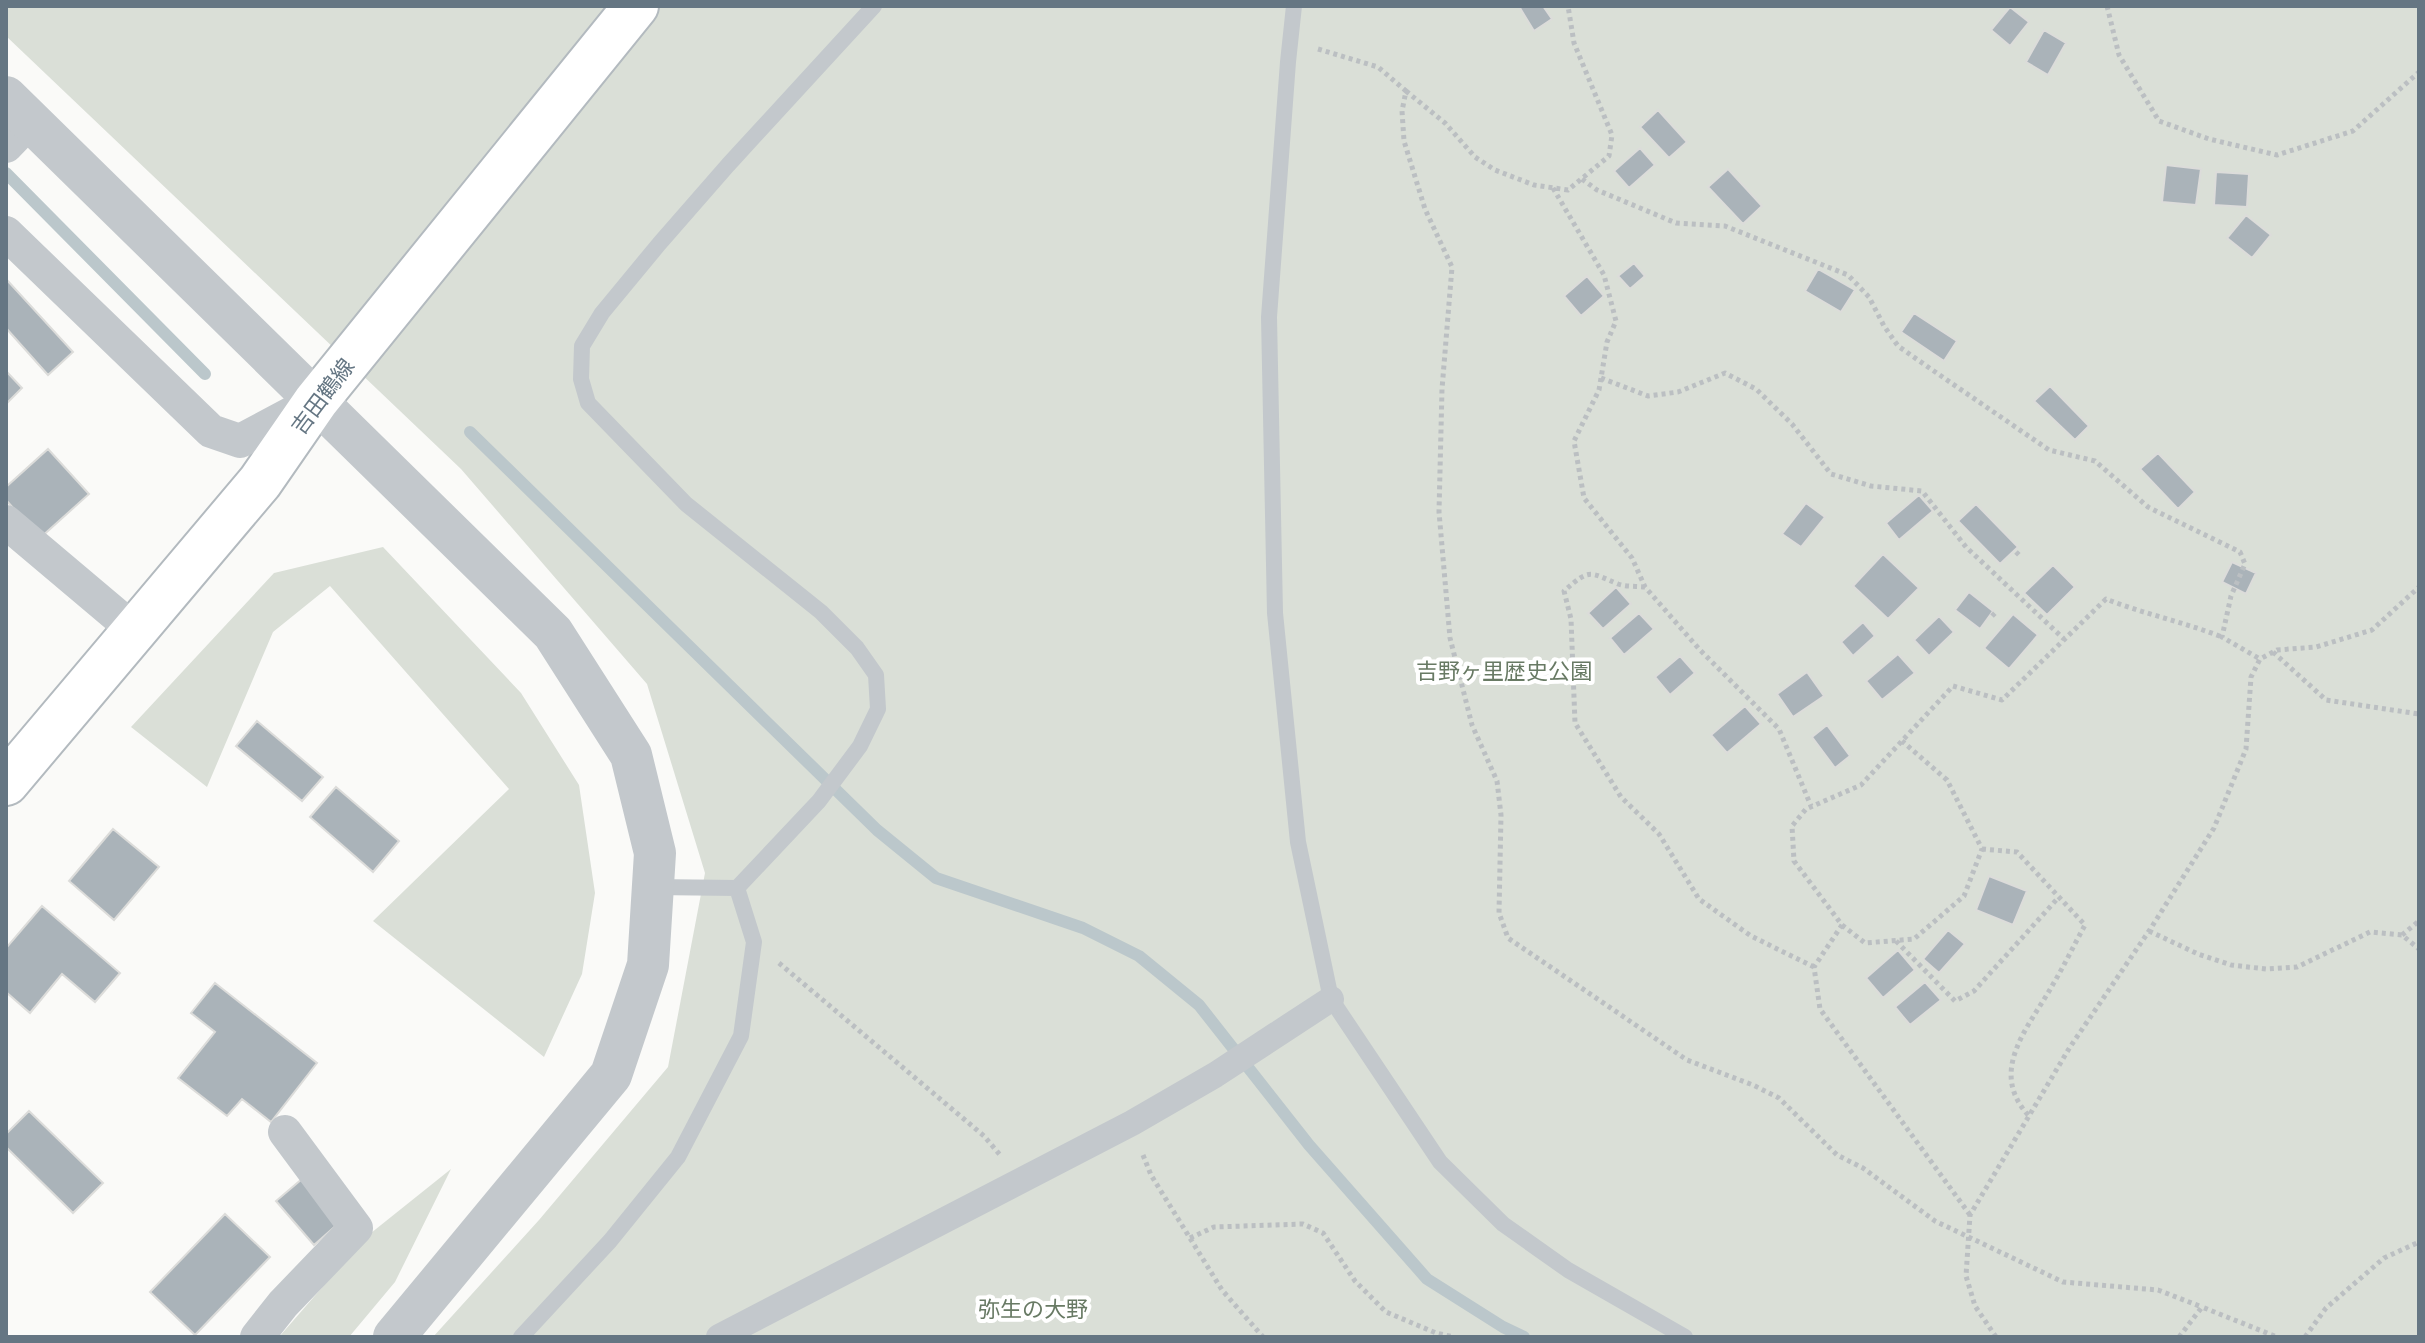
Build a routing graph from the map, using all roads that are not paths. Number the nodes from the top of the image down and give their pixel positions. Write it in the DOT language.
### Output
graph roads {
  1 [pos="636,6"];
  2 [pos="874,6"];
  3 [pos="1294,6"];
  4 [pos="14,121"];
  5 [pos="6,233"];
  6 [pos="316,401"];
  7 [pos="6,522"];
  8 [pos="134,630"];
  9 [pos="6,783"];
  10 [pos="653,887"];
  11 [pos="737,888"];
  12 [pos="1331,999"];
  13 [pos="285,1132"];
  14 [pos="257,1337"];
  15 [pos="394,1337"];
  16 [pos="521,1337"];
  17 [pos="719,1337"];
  18 [pos="1685,1337"];
  1 -- 6 [label="main road, 吉田鶴線"];
  2 -- 11 [label="lane"];
  3 -- 12 [label="lane"];
  4 -- 6 [label="street"];
  5 -- 6 [label="street"];
  6 -- 8 [label="main road, 吉田鶴線"];
  6 -- 10 [label="street"];
  7 -- 8 [label="street"];
  8 -- 9 [label="main road, 吉田鶴線"];
  10 -- 11 [label="lane"];
  10 -- 15 [label="street"];
  11 -- 16 [label="lane"];
  12 -- 17 [label="street"];
  12 -- 18 [label="lane"];
  13 -- 14 [label="street"];
}
